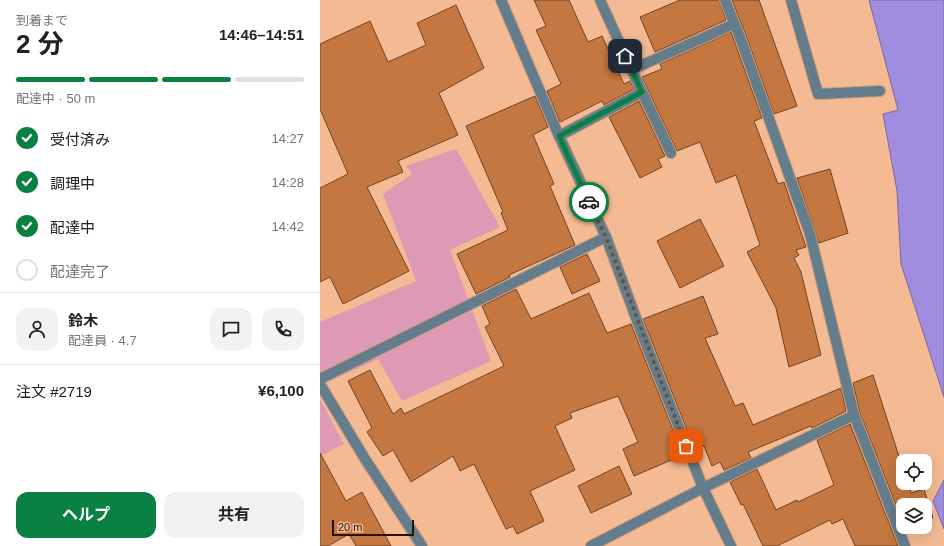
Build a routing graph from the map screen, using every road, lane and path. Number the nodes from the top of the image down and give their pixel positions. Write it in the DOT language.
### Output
graph roads {
  1 [pos="501,0"];
  2 [pos="600,0"];
  3 [pos="725,0"];
  4 [pos="791,0"];
  5 [pos="734,24"];
  6 [pos="632,70"];
  7 [pos="880,91"];
  8 [pos="642,92"];
  9 [pos="559,136"];
  10 [pos="671,153"];
  11 [pos="606,237"];
  12 [pos="320,379"];
  13 [pos="320,384"];
  14 [pos="854,415"];
  15 [pos="703,488"];
  16 [pos="595,545"];
  17 [pos="422,546"];
  18 [pos="732,546"];
  19 [pos="906,546"];
  1 -- 9 [label="street"];
  2 -- 6 [label="street"];
  3 -- 5 [label="street"];
  4 -- 7 [label="street"];
  5 -- 6 [label="street"];
  5 -- 14 [label="street"];
  6 -- 8 [label="street"];
  8 -- 9 [label="street"];
  8 -- 10 [label="street"];
  9 -- 11 [label="street"];
  11 -- 12 [label="street"];
  11 -- 15 [label="street"];
  13 -- 17 [label="street"];
  14 -- 15 [label="street"];
  14 -- 19 [label="street"];
  15 -- 16 [label="street"];
  15 -- 18 [label="street"];
}
